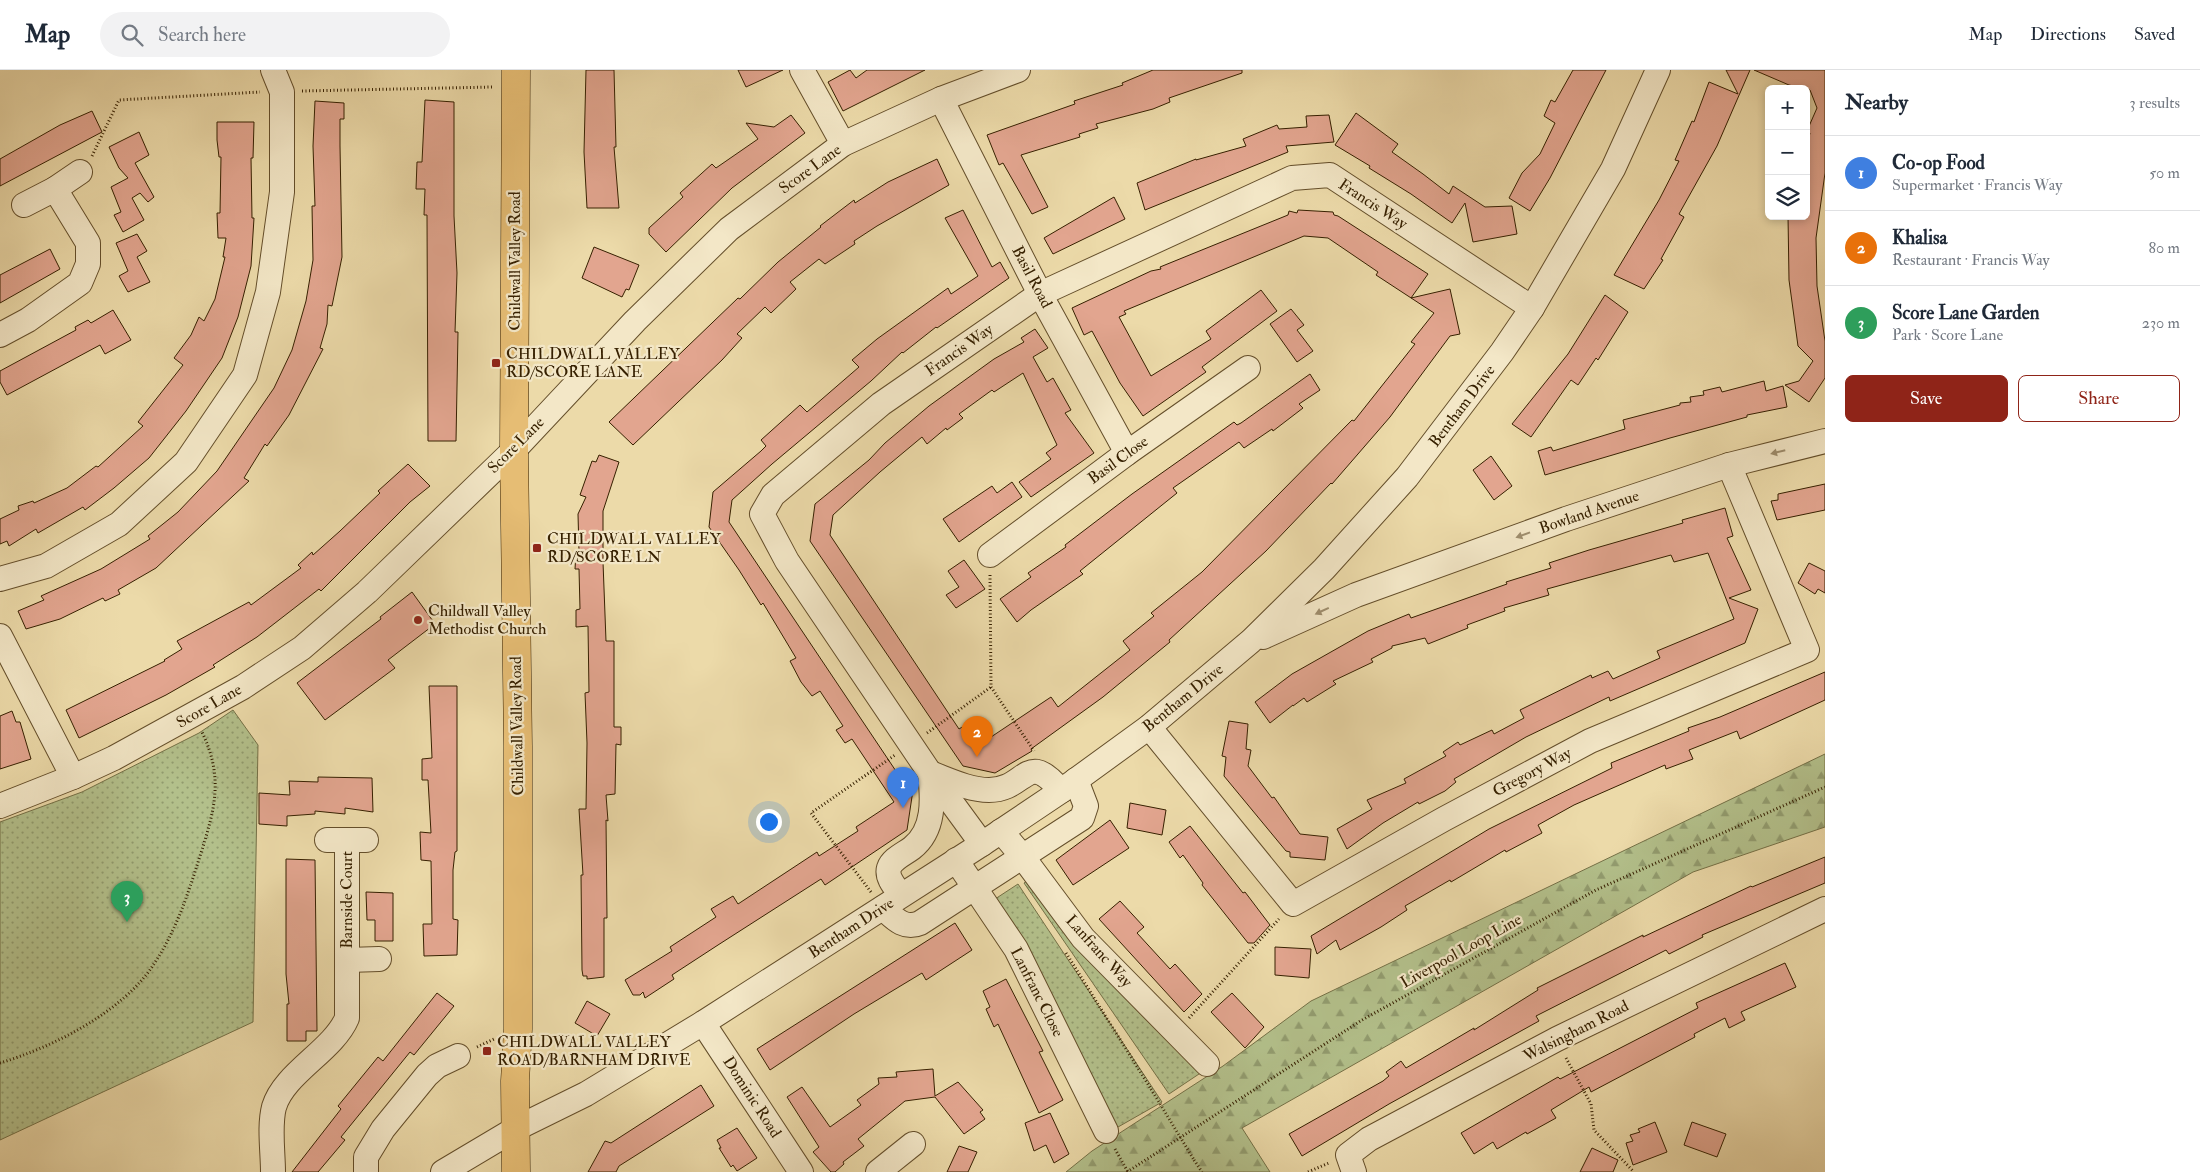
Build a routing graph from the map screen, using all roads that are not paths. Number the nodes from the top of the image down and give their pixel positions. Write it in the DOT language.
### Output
graph roads {
  1 [pos="273,70"];
  2 [pos="802,70"];
  3 [pos="1018,70"];
  4 [pos="1658,70"];
  5 [pos="516,78"];
  6 [pos="940,99"];
  7 [pos="843,144"];
  8 [pos="80,172"];
  9 [pos="55,189"];
  10 [pos="24,205"];
  11 [pos="1040,294"];
  12 [pos="1532,308"];
  13 [pos="0,334"];
  14 [pos="1248,368"];
  15 [pos="1825,441"];
  16 [pos="514,450"];
  17 [pos="1128,453"];
  18 [pos="1729,465"];
  19 [pos="990,555"];
  20 [pos="1324,569"];
  21 [pos="0,579"];
  22 [pos="1356,595"];
  23 [pos="0,636"];
  24 [pos="1251,641"];
  25 [pos="1816,646"];
  26 [pos="1149,727"];
  27 [pos="930,773"];
  28 [pos="73,777"];
  29 [pos="1069,785"];
  30 [pos="0,806"];
  31 [pos="1001,831"];
  32 [pos="347,840"];
  33 [pos="982,844"];
  34 [pos="1022,856"];
  35 [pos="956,860"];
  36 [pos="974,886"];
  37 [pos="892,902"];
  38 [pos="1825,909"];
  39 [pos="379,959"];
  40 [pos="348,960"];
  41 [pos="702,1023"];
  42 [pos="458,1056"];
  43 [pos="1207,1064"];
  44 [pos="517,1128"];
  45 [pos="1106,1131"];
  46 [pos="913,1144"];
  47 [pos="273,1172"];
  48 [pos="366,1172"];
  49 [pos="443,1172"];
  50 [pos="516,1172"];
  51 [pos="800,1172"];
  52 [pos="878,1172"];
  53 [pos="1354,1172"];
  1 -- 21 [label="street"];
  2 -- 7 [label="street"];
  3 -- 6 [label="street, Score Lane"];
  4 -- 12 [label="street, Bentham Drive"];
  5 -- 16 [label="main road, Childwall Valley Road"];
  6 -- 7 [label="street, Score Lane"];
  6 -- 11 [label="street, Basil Road"];
  7 -- 16 [label="street, Score Lane"];
  8 -- 9 [label="street"];
  9 -- 10 [label="street"];
  9 -- 13 [label="street"];
  11 -- 12 [label="street, Francis Way"];
  11 -- 17 [label="street, Basil Road"];
  11 -- 27 [label="street, Francis Way"];
  12 -- 20 [label="street, Bentham Drive"];
  14 -- 17 [label="street, Basil Close"];
  15 -- 18 [label="street, Bowland Avenue, one-way"];
  16 -- 28 [label="street, Score Lane"];
  16 -- 44 [label="main road, Childwall Valley Road"];
  17 -- 19 [label="street, Basil Close"];
  18 -- 22 [label="street, Bowland Avenue, one-way"];
  18 -- 25 [label="street, Gregory Way"];
  20 -- 22 [label="street"];
  20 -- 24 [label="street, Bentham Drive"];
  22 -- 24 [label="street, Bowland Avenue, one-way"];
  23 -- 28 [label="street"];
  24 -- 26 [label="street, Bentham Drive"];
  25 -- 26 [label="street, Gregory Way"];
  26 -- 29 [label="street, Bentham Drive"];
  27 -- 29 [label="street"];
  27 -- 33 [label="street, Francis Way"];
  27 -- 37 [label="street"];
  28 -- 30 [label="street, Score Lane"];
  29 -- 31 [label="street, Bentham Drive"];
  29 -- 34 [label="street"];
  31 -- 33 [label="street, Bentham Drive"];
  31 -- 34 [label="street, Lanfranc Way"];
  32 -- 40 [label="street, Barnside Court"];
  33 -- 35 [label="street, Bentham Drive"];
  34 -- 36 [label="street"];
  34 -- 43 [label="street, Lanfranc Way"];
  35 -- 36 [label="street, Lanfranc Close"];
  35 -- 37 [label="street, Bentham Drive"];
  36 -- 37 [label="street"];
  36 -- 45 [label="street, Lanfranc Close"];
  37 -- 41 [label="street, Bentham Drive"];
  38 -- 53 [label="street, Walsingham Road"];
  39 -- 40 [label="street, Barnside Court"];
  40 -- 47 [label="street, Barnside Court"];
  41 -- 44 [label="street, Bentham Drive"];
  41 -- 51 [label="street, Dominic Road"];
  42 -- 48 [label="street"];
  44 -- 49 [label="street, Bentham Drive"];
  44 -- 50 [label="main road, Childwall Valley Road"];
  46 -- 52 [label="street"];
}
